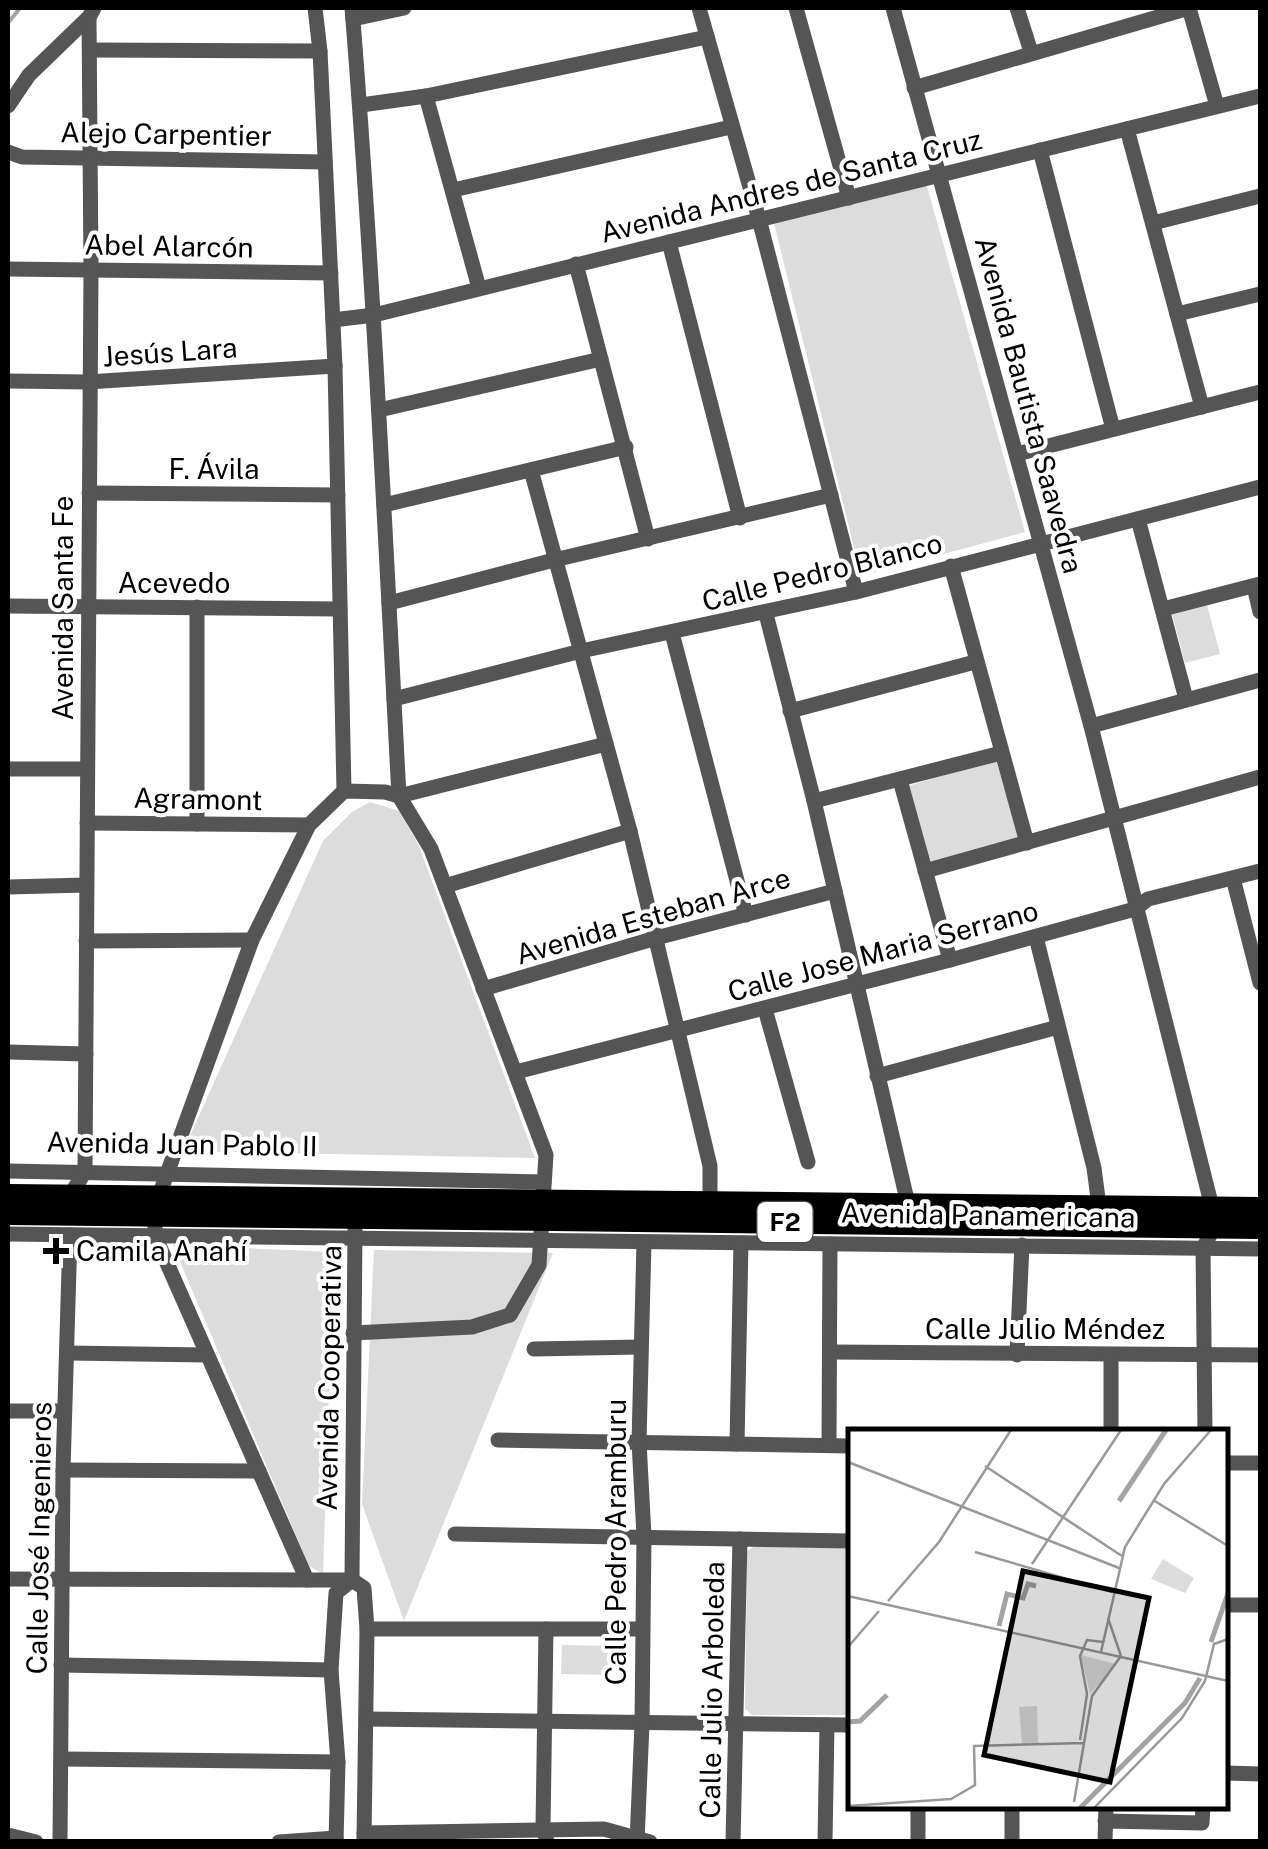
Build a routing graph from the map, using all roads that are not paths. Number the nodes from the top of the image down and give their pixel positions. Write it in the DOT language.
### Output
graph roads {
  1 [pos="314,8"];
  2 [pos="404,8"];
  3 [pos="699,8"];
  4 [pos="796,8"];
  5 [pos="893,8"];
  6 [pos="1017,8"];
  7 [pos="1188,8"];
  8 [pos="92,12"];
  9 [pos="352,13"];
  10 [pos="707,37"];
  11 [pos="91,50"];
  12 [pos="320,50"];
  13 [pos="1030,52"];
  14 [pos="914,88"];
  15 [pos="426,96"];
  16 [pos="1260,96"];
  17 [pos="362,105"];
  18 [pos="8,106"];
  19 [pos="1217,106"];
  20 [pos="731,127"];
  21 [pos="1128,129"];
  22 [pos="1040,150"];
  23 [pos="8,152"];
  24 [pos="91,157"];
  25 [pos="325,162"];
  26 [pos="939,176"];
  27 [pos="454,190"];
  28 [pos="1260,196"];
  29 [pos="849,198"];
  30 [pos="759,219"];
  31 [pos="1153,223"];
  32 [pos="670,242"];
  33 [pos="576,264"];
  34 [pos="8,269"];
  35 [pos="91,270"];
  36 [pos="330,273"];
  37 [pos="479,288"];
  38 [pos="1260,294"];
  39 [pos="1177,314"];
  40 [pos="374,315"];
  41 [pos="333,320"];
  42 [pos="601,359"];
  43 [pos="335,366"];
  44 [pos="8,382"];
  45 [pos="88,382"];
  46 [pos="1260,392"];
  47 [pos="1202,407"];
  48 [pos="379,410"];
  49 [pos="1113,429"];
  50 [pos="626,448"];
  51 [pos="1017,454"];
  52 [pos="531,470"];
  53 [pos="1260,488"];
  54 [pos="89,493"];
  55 [pos="338,495"];
  56 [pos="832,495"];
  57 [pos="384,505"];
  58 [pos="740,518"];
  59 [pos="1138,519"];
  60 [pos="648,539"];
  61 [pos="1041,544"];
  62 [pos="554,560"];
  63 [pos="951,566"];
  64 [pos="1257,585"];
  65 [pos="856,592"];
  66 [pos="389,604"];
  67 [pos="8,606"];
  68 [pos="89,607"];
  69 [pos="197,607"];
  70 [pos="340,609"];
  71 [pos="1163,609"];
  72 [pos="1260,612"];
  73 [pos="766,614"];
  74 [pos="672,632"];
  75 [pos="581,651"];
  76 [pos="975,662"];
  77 [pos="1260,680"];
  78 [pos="394,698"];
  79 [pos="1186,699"];
  80 [pos="790,711"];
  81 [pos="1091,726"];
  82 [pos="606,744"];
  83 [pos="1001,753"];
  84 [pos="88,769"];
  85 [pos="8,770"];
  86 [pos="1260,778"];
  87 [pos="900,780"];
  88 [pos="344,791"];
  89 [pos="399,796"];
  90 [pos="814,801"];
  91 [pos="1113,818"];
  92 [pos="87,823"];
  93 [pos="197,824"];
  94 [pos="309,825"];
  95 [pos="630,831"];
  96 [pos="1026,844"];
  97 [pos="924,871"];
  98 [pos="1260,871"];
  99 [pos="1233,878"];
  100 [pos="86,885"];
  101 [pos="445,886"];
  102 [pos="8,887"];
  103 [pos="836,891"];
  104 [pos="1135,909"];
  105 [pos="746,916"];
  106 [pos="1036,937"];
  107 [pos="656,938"];
  108 [pos="86,940"];
  109 [pos="252,940"];
  110 [pos="950,960"];
  111 [pos="1260,984"];
  112 [pos="856,985"];
  113 [pos="483,990"];
  114 [pos="764,1009"];
  115 [pos="1058,1027"];
  116 [pos="678,1031"];
  117 [pos="8,1052"];
  118 [pos="86,1054"];
  119 [pos="516,1072"];
  120 [pos="877,1076"];
  121 [pos="808,1162"];
  122 [pos="8,1171"];
  123 [pos="84,1172"];
  124 [pos="8,1195"];
  125 [pos="70,1195"];
  126 [pos="710,1201"];
  127 [pos="908,1204"];
  128 [pos="158,1205"];
  129 [pos="1099,1206"];
  130 [pos="356,1207"];
  131 [pos="1260,1208"];
  132 [pos="542,1210"];
  133 [pos="8,1214"];
  134 [pos="1210,1228"];
  135 [pos="1260,1228"];
  136 [pos="8,1234"];
  137 [pos="70,1235"];
  138 [pos="644,1242"];
  139 [pos="741,1243"];
  140 [pos="830,1244"];
  141 [pos="1022,1245"];
  142 [pos="1260,1249"];
  143 [pos="353,1333"];
  144 [pos="640,1347"];
  145 [pos="534,1348"];
  146 [pos="830,1352"];
  147 [pos="67,1354"];
  148 [pos="208,1355"];
  149 [pos="1016,1355"];
  150 [pos="1206,1355"];
  151 [pos="1260,1356"];
  152 [pos="1111,1357"];
  153 [pos="8,1411"];
  154 [pos="64,1412"];
  155 [pos="1111,1429"];
  156 [pos="1205,1429"];
  157 [pos="498,1440"];
  158 [pos="639,1442"];
  159 [pos="737,1444"];
  160 [pos="830,1446"];
  161 [pos="848,1446"];
  162 [pos="1228,1463"];
  163 [pos="1260,1463"];
  164 [pos="63,1470"];
  165 [pos="259,1472"];
  166 [pos="455,1534"];
  167 [pos="644,1536"];
  168 [pos="740,1539"];
  169 [pos="848,1542"];
  170 [pos="8,1578"];
  171 [pos="62,1578"];
  172 [pos="306,1580"];
  173 [pos="352,1580"];
  174 [pos="1260,1604"];
  175 [pos="1228,1605"];
  176 [pos="367,1629"];
  177 [pos="546,1630"];
  178 [pos="642,1630"];
  179 [pos="61,1665"];
  180 [pos="331,1670"];
  181 [pos="366,1719"];
  182 [pos="546,1723"];
  183 [pos="642,1724"];
  184 [pos="734,1724"];
  185 [pos="826,1725"];
  186 [pos="848,1725"];
  187 [pos="63,1759"];
  188 [pos="338,1762"];
  189 [pos="1228,1774"];
  190 [pos="1260,1774"];
  191 [pos="918,1809"];
  192 [pos="1012,1809"];
  193 [pos="1202,1809"];
  194 [pos="1106,1814"];
  195 [pos="545,1834"];
  196 [pos="364,1837"];
  197 [pos="12,1838"];
  198 [pos="326,1840"];
  199 [pos="642,1840"];
  200 [pos="36,1842"];
  201 [pos="60,1842"];
  202 [pos="279,1842"];
  203 [pos="733,1842"];
  204 [pos="825,1842"];
  205 [pos="918,1842"];
  206 [pos="1012,1842"];
  207 [pos="1105,1842"];
  1 -- 12 [label="street"];
  2 -- 9 [label="street"];
  3 -- 10 [label="street"];
  4 -- 29 [label="street"];
  5 -- 14 [label="street, Avenida Bautista Saavedra"];
  6 -- 13 [label="street"];
  7 -- 13 [label="street"];
  7 -- 19 [label="street"];
  8 -- 11 [label="street, Avenida Santa Fe"];
  8 -- 18 [label="street"];
  9 -- 17 [label="street"];
  10 -- 15 [label="street"];
  10 -- 20 [label="street"];
  11 -- 12 [label="street"];
  11 -- 24 [label="street, Avenida Santa Fe"];
  12 -- 25 [label="street"];
  13 -- 14 [label="street"];
  14 -- 26 [label="street, Avenida Bautista Saavedra"];
  15 -- 17 [label="street"];
  15 -- 27 [label="street"];
  16 -- 19 [label="street, Avenida Andres de Santa Cruz"];
  17 -- 40 [label="street"];
  19 -- 21 [label="street, Avenida Andres de Santa Cruz"];
  20 -- 27 [label="street"];
  20 -- 30 [label="street"];
  21 -- 22 [label="street, Avenida Andres de Santa Cruz"];
  21 -- 31 [label="street"];
  22 -- 26 [label="street, Avenida Andres de Santa Cruz"];
  22 -- 49 [label="street"];
  23 -- 24 [label="street, Alejo Carpentier"];
  24 -- 25 [label="street, Alejo Carpentier"];
  24 -- 35 [label="street, Avenida Santa Fe"];
  25 -- 36 [label="street"];
  26 -- 29 [label="street, Avenida Andres de Santa Cruz"];
  26 -- 51 [label="street, Avenida Bautista Saavedra"];
  27 -- 37 [label="street"];
  28 -- 31 [label="street"];
  29 -- 30 [label="street, Avenida Andres de Santa Cruz"];
  30 -- 32 [label="street, Avenida Andres de Santa Cruz"];
  30 -- 56 [label="street"];
  31 -- 39 [label="street"];
  32 -- 33 [label="street, Avenida Andres de Santa Cruz"];
  32 -- 58 [label="street"];
  33 -- 37 [label="street, Avenida Andres de Santa Cruz"];
  33 -- 42 [label="street"];
  34 -- 35 [label="street, Abel Alarcón"];
  35 -- 36 [label="street, Abel Alarcón"];
  35 -- 45 [label="street, Avenida Santa Fe"];
  36 -- 41 [label="street"];
  37 -- 40 [label="street, Avenida Andres de Santa Cruz"];
  38 -- 39 [label="street"];
  39 -- 47 [label="street"];
  40 -- 41 [label="street, Avenida Andres de Santa Cruz"];
  40 -- 48 [label="street"];
  41 -- 43 [label="street"];
  42 -- 48 [label="street"];
  42 -- 50 [label="street"];
  43 -- 45 [label="street, Jesús Lara"];
  43 -- 55 [label="street"];
  44 -- 45 [label="street, Jesús Lara"];
  45 -- 54 [label="street, Avenida Santa Fe"];
  46 -- 47 [label="street"];
  47 -- 49 [label="street"];
  48 -- 57 [label="street"];
  49 -- 51 [label="street"];
  50 -- 52 [label="street"];
  50 -- 60 [label="street"];
  51 -- 61 [label="street, Avenida Bautista Saavedra"];
  52 -- 57 [label="street"];
  52 -- 62 [label="street"];
  53 -- 59 [label="street, Calle Pedro Blanco"];
  54 -- 55 [label="street, F. Ávila"];
  54 -- 68 [label="street, Avenida Santa Fe"];
  55 -- 70 [label="street"];
  56 -- 58 [label="street"];
  56 -- 65 [label="street"];
  57 -- 66 [label="street"];
  58 -- 60 [label="street"];
  59 -- 61 [label="street, Calle Pedro Blanco"];
  59 -- 71 [label="street"];
  60 -- 62 [label="street"];
  61 -- 63 [label="street, Calle Pedro Blanco"];
  61 -- 81 [label="street, Avenida Bautista Saavedra"];
  62 -- 66 [label="street"];
  62 -- 75 [label="street"];
  63 -- 65 [label="street, Calle Pedro Blanco"];
  63 -- 76 [label="street"];
  64 -- 71 [label="street"];
  64 -- 72 [label="street"];
  65 -- 73 [label="street, Calle Pedro Blanco"];
  66 -- 78 [label="street"];
  67 -- 68 [label="street, Acevedo"];
  68 -- 69 [label="street, Acevedo"];
  68 -- 84 [label="street, Avenida Santa Fe"];
  69 -- 70 [label="street, Acevedo"];
  69 -- 93 [label="street"];
  70 -- 88 [label="street"];
  71 -- 79 [label="street"];
  73 -- 74 [label="street, Calle Pedro Blanco"];
  73 -- 80 [label="street"];
  74 -- 75 [label="street, Calle Pedro Blanco"];
  74 -- 105 [label="street"];
  75 -- 78 [label="street, Calle Pedro Blanco"];
  75 -- 82 [label="street"];
  76 -- 80 [label="street"];
  76 -- 83 [label="street"];
  77 -- 79 [label="street"];
  78 -- 89 [label="street"];
  79 -- 81 [label="street"];
  80 -- 90 [label="street"];
  81 -- 91 [label="street, Avenida Bautista Saavedra"];
  82 -- 89 [label="street"];
  82 -- 95 [label="street"];
  83 -- 87 [label="street"];
  83 -- 96 [label="street"];
  84 -- 85 [label="street"];
  84 -- 92 [label="street, Avenida Santa Fe"];
  86 -- 91 [label="street"];
  87 -- 90 [label="street"];
  87 -- 97 [label="street"];
  88 -- 89 [label="street"];
  88 -- 94 [label="street"];
  89 -- 101 [label="street"];
  90 -- 103 [label="street"];
  91 -- 96 [label="street"];
  91 -- 104 [label="street, Avenida Bautista Saavedra"];
  92 -- 93 [label="street, Agramont"];
  92 -- 100 [label="street, Avenida Santa Fe"];
  93 -- 94 [label="street, Agramont"];
  94 -- 109 [label="street"];
  95 -- 101 [label="street"];
  95 -- 107 [label="street"];
  96 -- 97 [label="street"];
  97 -- 110 [label="street"];
  98 -- 99 [label="street, Calle Jose Maria Serrano"];
  99 -- 104 [label="street, Calle Jose Maria Serrano"];
  99 -- 111 [label="street"];
  100 -- 102 [label="street"];
  100 -- 108 [label="street, Avenida Santa Fe"];
  101 -- 113 [label="street"];
  103 -- 105 [label="street, Avenida Esteban Arce"];
  103 -- 112 [label="street"];
  104 -- 106 [label="street, Calle Jose Maria Serrano"];
  104 -- 134 [label="street, Avenida Bautista Saavedra"];
  105 -- 107 [label="street, Avenida Esteban Arce"];
  106 -- 110 [label="street, Calle Jose Maria Serrano"];
  106 -- 115 [label="street"];
  107 -- 113 [label="street, Avenida Esteban Arce"];
  107 -- 116 [label="street"];
  108 -- 109 [label="street"];
  108 -- 118 [label="street, Avenida Santa Fe"];
  109 -- 128 [label="street"];
  110 -- 112 [label="street, Calle Jose Maria Serrano"];
  112 -- 114 [label="street, Calle Jose Maria Serrano"];
  112 -- 120 [label="street"];
  113 -- 119 [label="street"];
  114 -- 116 [label="street, Calle Jose Maria Serrano"];
  114 -- 121 [label="street"];
  115 -- 120 [label="street"];
  115 -- 129 [label="street"];
  116 -- 119 [label="street, Calle Jose Maria Serrano"];
  116 -- 126 [label="street"];
  117 -- 118 [label="street"];
  118 -- 123 [label="street, Avenida Santa Fe"];
  119 -- 132 [label="street"];
  120 -- 127 [label="street"];
  122 -- 123 [label="street, Avenida Juan Pablo II"];
  123 -- 125 [label="street"];
  123 -- 128 [label="street, Avenida Juan Pablo II"];
  124 -- 125 [label="highway, Avenida Juan Pablo II / F2"];
  125 -- 128 [label="highway, Avenida Juan Pablo II / F2"];
  126 -- 127 [label="highway, Avenida Panamericana / F2"];
  126 -- 132 [label="highway, Avenida Panamericana / F2"];
  127 -- 129 [label="highway, Avenida Panamericana / F2"];
  128 -- 130 [label="highway, Avenida Juan Pablo II / F2"];
  128 -- 130 [label="street, Avenida Juan Pablo II"];
  128 -- 133 [label="highway, Avenida Juan Pablo II / F2"];
  128 -- 137 [label="street, Avenida Juan Pablo II"];
  128 -- 148 [label="street"];
  129 -- 134 [label="highway, Avenida Panamericana / F2"];
  130 -- 132 [label="highway, Avenida Panamericana / F2"];
  130 -- 132 [label="street, Avenida Panamericana"];
  130 -- 143 [label="street, Avenida Cooperativa"];
  131 -- 134 [label="highway, Avenida Panamericana / F2"];
  132 -- 134 [label="highway, Avenida Panamericana / F2"];
  132 -- 138 [label="street, Avenida Panamericana"];
  132 -- 143 [label="street"];
  134 -- 135 [label="highway, Avenida Panamericana / F2"];
  134 -- 141 [label="street, Avenida Panamericana"];
  134 -- 142 [label="street, Avenida Panamericana"];
  134 -- 150 [label="street, Avenida Bautista Saavedra"];
  136 -- 137 [label="street, Avenida Juan Pablo II"];
  137 -- 147 [label="street, Calle José Ingenieros"];
  138 -- 139 [label="street, Avenida Panamericana"];
  138 -- 144 [label="street, Calle Pedro Aramburu"];
  139 -- 140 [label="street, Avenida Panamericana"];
  139 -- 159 [label="street"];
  140 -- 141 [label="street, Avenida Panamericana"];
  140 -- 146 [label="street"];
  141 -- 149 [label="street"];
  143 -- 173 [label="street, Avenida Cooperativa"];
  144 -- 145 [label="street"];
  144 -- 158 [label="street, Calle Pedro Aramburu"];
  146 -- 149 [label="street, Calle Julio Méndez"];
  146 -- 160 [label="street"];
  147 -- 148 [label="street"];
  147 -- 154 [label="street, Calle José Ingenieros"];
  148 -- 165 [label="street"];
  149 -- 152 [label="street, Calle Julio Méndez"];
  150 -- 151 [label="street, Calle Julio Méndez"];
  150 -- 152 [label="street, Calle Julio Méndez"];
  150 -- 156 [label="street, Avenida Bautista Saavedra"];
  152 -- 155 [label="street"];
  153 -- 154 [label="street"];
  154 -- 164 [label="street, Calle José Ingenieros"];
  157 -- 158 [label="street"];
  158 -- 159 [label="street"];
  158 -- 167 [label="street, Calle Pedro Aramburu"];
  159 -- 160 [label="street"];
  160 -- 161 [label="street"];
  162 -- 163 [label="street"];
  164 -- 165 [label="street"];
  164 -- 171 [label="street, Calle José Ingenieros"];
  165 -- 172 [label="street"];
  166 -- 167 [label="street"];
  167 -- 168 [label="street"];
  167 -- 178 [label="street, Calle Pedro Aramburu"];
  168 -- 169 [label="street"];
  168 -- 184 [label="street, Calle Julio Arboleda"];
  170 -- 171 [label="street"];
  171 -- 172 [label="street"];
  171 -- 179 [label="street, Calle José Ingenieros"];
  172 -- 173 [label="street"];
  173 -- 176 [label="street, Avenida Cooperativa"];
  173 -- 180 [label="street, Avenida Cooperativa"];
  174 -- 175 [label="street"];
  176 -- 177 [label="street"];
  176 -- 181 [label="street, Avenida Cooperativa"];
  177 -- 178 [label="street"];
  177 -- 182 [label="street"];
  178 -- 183 [label="street, Calle Pedro Aramburu"];
  179 -- 180 [label="street"];
  179 -- 187 [label="street, Calle José Ingenieros"];
  180 -- 188 [label="street, Avenida Cooperativa"];
  181 -- 182 [label="street"];
  181 -- 196 [label="street, Avenida Cooperativa"];
  182 -- 183 [label="street"];
  182 -- 195 [label="street"];
  183 -- 184 [label="street"];
  183 -- 199 [label="street, Calle Pedro Aramburu"];
  184 -- 185 [label="street"];
  184 -- 203 [label="street, Calle Julio Arboleda"];
  185 -- 186 [label="street"];
  185 -- 204 [label="street"];
  187 -- 188 [label="street"];
  187 -- 201 [label="street, Calle José Ingenieros"];
  188 -- 198 [label="street, Avenida Cooperativa"];
  189 -- 190 [label="street"];
  191 -- 205 [label="street"];
  192 -- 206 [label="street"];
  193 -- 194 [label="street"];
  194 -- 207 [label="street"];
  195 -- 196 [label="street"];
  195 -- 199 [label="street"];
  197 -- 200 [label="street"];
  198 -- 202 [label="street"];
}
